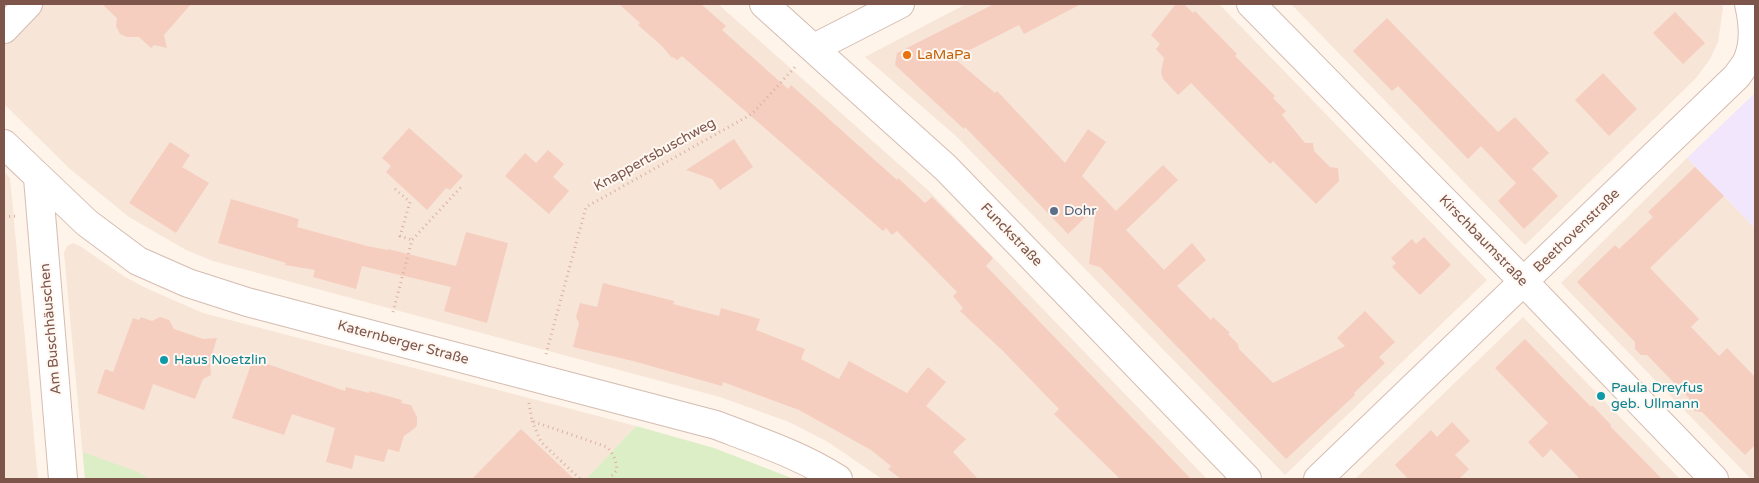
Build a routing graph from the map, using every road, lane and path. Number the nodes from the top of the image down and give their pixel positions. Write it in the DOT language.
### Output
graph roads {
  1 [pos="28,4"];
  2 [pos="764,4"];
  3 [pos="900,4"];
  4 [pos="1251,4"];
  5 [pos="1749,4"];
  6 [pos="4,29"];
  7 [pos="814,48"];
  8 [pos="778,84"];
  9 [pos="4,144"];
  10 [pos="38,178"];
  11 [pos="462,186"];
  12 [pos="396,189"];
  13 [pos="412,240"];
  14 [pos="1524,282"];
  15 [pos="386,339"];
  16 [pos="538,379"];
  17 [pos="532,421"];
  18 [pos="63,479"];
  19 [pos="580,479"];
  20 [pos="609,479"];
  21 [pos="838,479"];
  22 [pos="1247,479"];
  23 [pos="1318,479"];
  24 [pos="1714,479"];
  1 -- 6 [label="street"];
  2 -- 7 [label="street, Funckstraße"];
  3 -- 7 [label="street"];
  4 -- 14 [label="street, Kirschbaumstraße"];
  5 -- 14 [label="street, Beethovenstraße"];
  7 -- 22 [label="street, Funckstraße"];
  8 -- 16 [label="path, Knappertsbuschweg"];
  9 -- 10 [label="street, Katernberger Straße"];
  10 -- 15 [label="street, Katernberger Straße"];
  10 -- 18 [label="street, Am Buschhäuschen"];
  11 -- 13 [label="path"];
  12 -- 13 [label="path"];
  13 -- 15 [label="path"];
  14 -- 23 [label="street, Beethovenstraße"];
  14 -- 24 [label="street, Kirschbaumstraße"];
  15 -- 16 [label="street, Katernberger Straße"];
  16 -- 17 [label="path, Knappertsbuschweg"];
  16 -- 21 [label="street, Katernberger Straße"];
  17 -- 19 [label="path"];
  17 -- 20 [label="path"];
}
